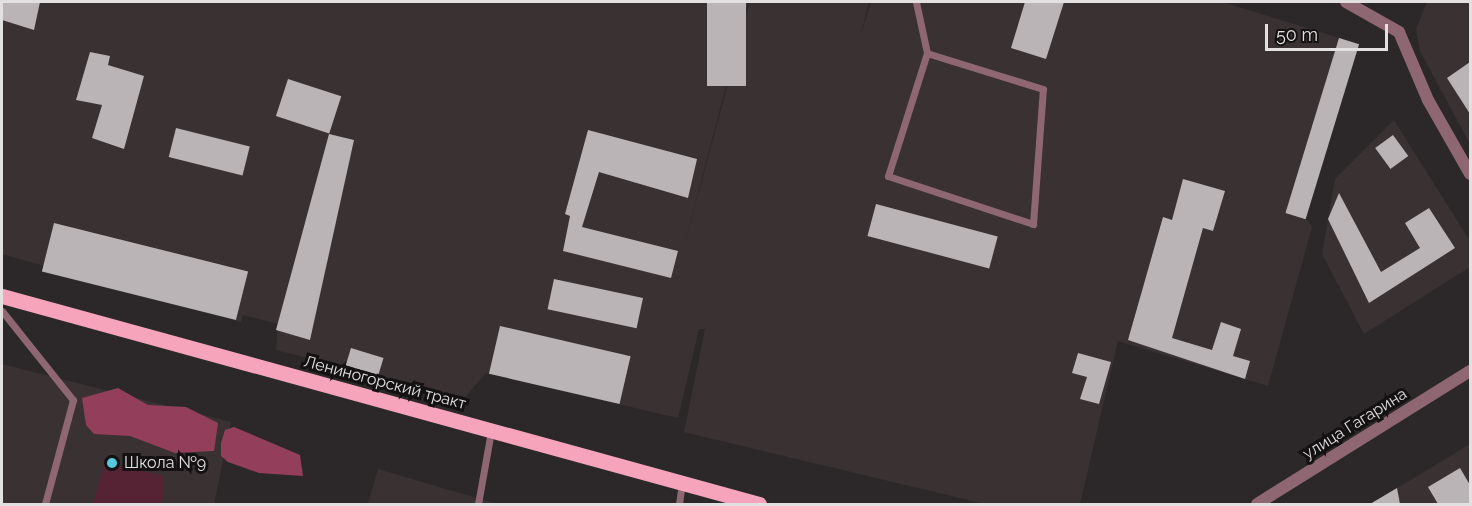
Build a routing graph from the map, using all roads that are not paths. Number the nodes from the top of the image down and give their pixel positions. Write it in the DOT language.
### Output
graph roads {
  1 [pos="916,2"];
  2 [pos="1347,2"];
  3 [pos="927,53"];
  4 [pos="1470,174"];
  5 [pos="2,296"];
  6 [pos="2,311"];
  7 [pos="1470,370"];
  8 [pos="491,431"];
  9 [pos="681,483"];
  10 [pos="45,504"];
  11 [pos="478,504"];
  12 [pos="679,504"];
  13 [pos="759,504"];
  14 [pos="1257,504"];
  1 -- 3 [label="lane"];
  2 -- 4 [label="street"];
  3 -- 3 [label="lane"];
  5 -- 8 [label="main road, Лениногорский тракт"];
  6 -- 10 [label="lane"];
  7 -- 14 [label="street, улица Гагарина"];
  8 -- 9 [label="main road, Лениногорский тракт"];
  8 -- 11 [label="lane"];
  9 -- 12 [label="lane"];
  9 -- 13 [label="main road, Лениногорский тракт"];
}
